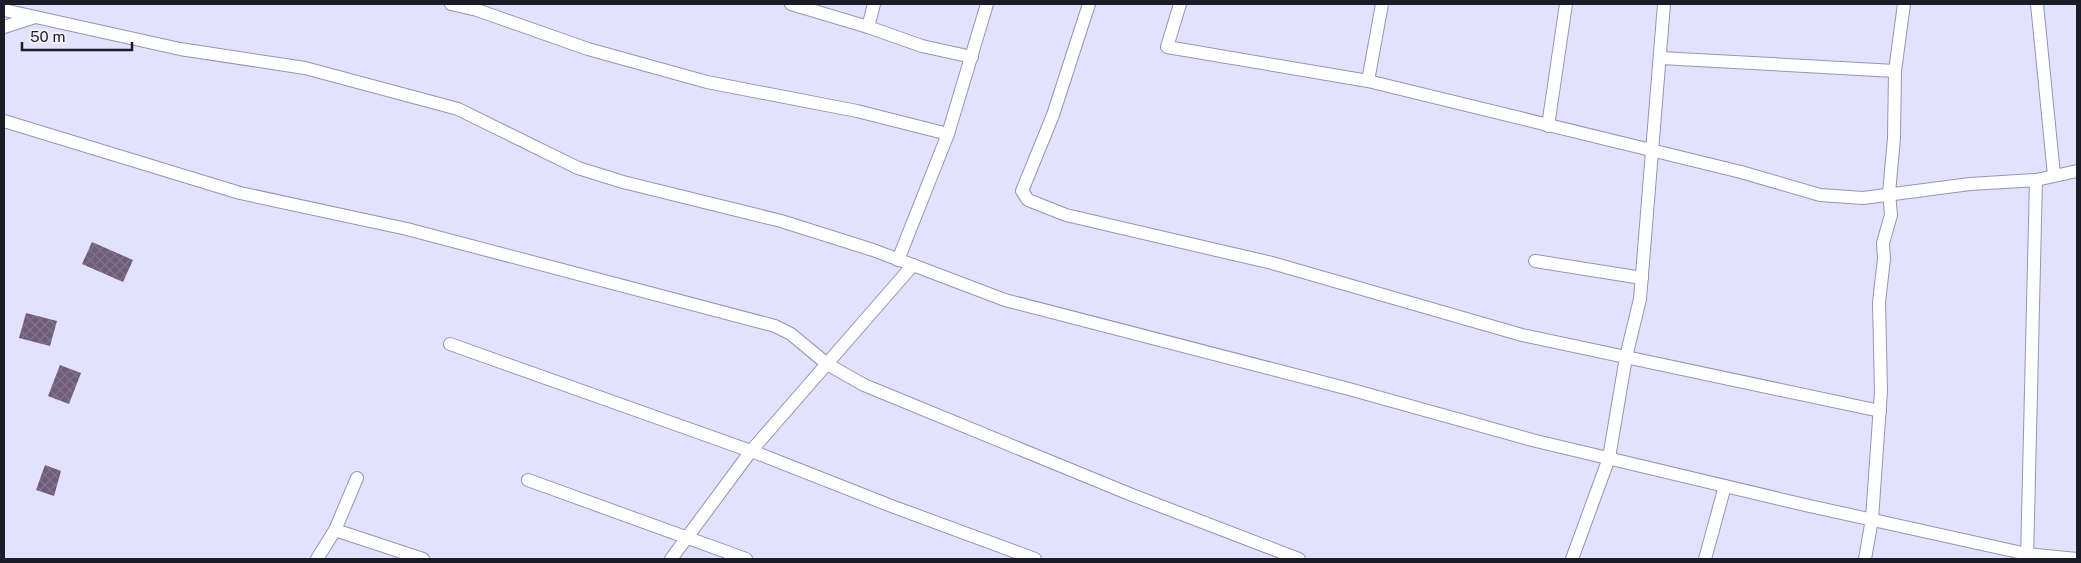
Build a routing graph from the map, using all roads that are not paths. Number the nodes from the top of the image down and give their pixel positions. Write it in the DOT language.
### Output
graph roads {
  1 [pos="451,4"];
  2 [pos="790,4"];
  3 [pos="874,4"];
  4 [pos="988,4"];
  5 [pos="1089,4"];
  6 [pos="1180,4"];
  7 [pos="1382,4"];
  8 [pos="1566,4"];
  9 [pos="1664,4"];
  10 [pos="1904,4"];
  11 [pos="2037,4"];
  12 [pos="4,10"];
  13 [pos="37,17"];
  14 [pos="4,27"];
  15 [pos="868,27"];
  16 [pos="972,57"];
  17 [pos="1661,58"];
  18 [pos="1895,71"];
  19 [pos="1368,81"];
  20 [pos="4,120"];
  21 [pos="1548,126"];
  22 [pos="948,134"];
  23 [pos="1652,150"];
  24 [pos="2077,171"];
  25 [pos="2054,175"];
  26 [pos="2036,180"];
  27 [pos="1889,193"];
  28 [pos="898,260"];
  29 [pos="1536,262"];
  30 [pos="913,265"];
  31 [pos="1642,278"];
  32 [pos="450,344"];
  33 [pos="1626,357"];
  34 [pos="828,364"];
  35 [pos="1880,411"];
  36 [pos="751,451"];
  37 [pos="1609,458"];
  38 [pos="357,478"];
  39 [pos="528,480"];
  40 [pos="1725,486"];
  41 [pos="1872,519"];
  42 [pos="334,530"];
  43 [pos="686,538"];
  44 [pos="2027,557"];
  45 [pos="317,559"];
  46 [pos="423,559"];
  47 [pos="672,559"];
  48 [pos="746,559"];
  49 [pos="1035,559"];
  50 [pos="1299,559"];
  51 [pos="1572,559"];
  52 [pos="1705,559"];
  53 [pos="1865,559"];
  54 [pos="2077,559"];
  1 -- 22 [label="street"];
  2 -- 15 [label="street"];
  3 -- 15 [label="street"];
  4 -- 16 [label="street"];
  5 -- 33 [label="street"];
  6 -- 19 [label="street"];
  7 -- 19 [label="street"];
  8 -- 21 [label="street"];
  9 -- 17 [label="street"];
  10 -- 18 [label="street"];
  11 -- 25 [label="street"];
  12 -- 13 [label="street"];
  13 -- 14 [label="street"];
  13 -- 28 [label="street"];
  15 -- 16 [label="street"];
  16 -- 22 [label="street"];
  17 -- 18 [label="street"];
  17 -- 23 [label="street"];
  18 -- 27 [label="street"];
  19 -- 21 [label="street"];
  20 -- 34 [label="street"];
  21 -- 23 [label="street"];
  22 -- 28 [label="street"];
  23 -- 27 [label="street"];
  23 -- 31 [label="street"];
  24 -- 25 [label="street"];
  25 -- 26 [label="street"];
  26 -- 27 [label="street"];
  26 -- 44 [label="street"];
  27 -- 35 [label="street"];
  28 -- 30 [label="street"];
  29 -- 31 [label="street"];
  30 -- 34 [label="street"];
  30 -- 37 [label="street"];
  31 -- 33 [label="street"];
  32 -- 36 [label="street"];
  33 -- 35 [label="street"];
  33 -- 37 [label="street"];
  34 -- 36 [label="street"];
  34 -- 50 [label="street"];
  35 -- 41 [label="street"];
  36 -- 43 [label="street"];
  36 -- 49 [label="street"];
  37 -- 40 [label="street"];
  37 -- 51 [label="street"];
  38 -- 42 [label="street"];
  39 -- 43 [label="street"];
  40 -- 41 [label="street"];
  40 -- 52 [label="street"];
  41 -- 44 [label="street"];
  41 -- 53 [label="street"];
  42 -- 45 [label="street"];
  42 -- 46 [label="street"];
  43 -- 47 [label="street"];
  43 -- 48 [label="street"];
  44 -- 54 [label="street"];
}
